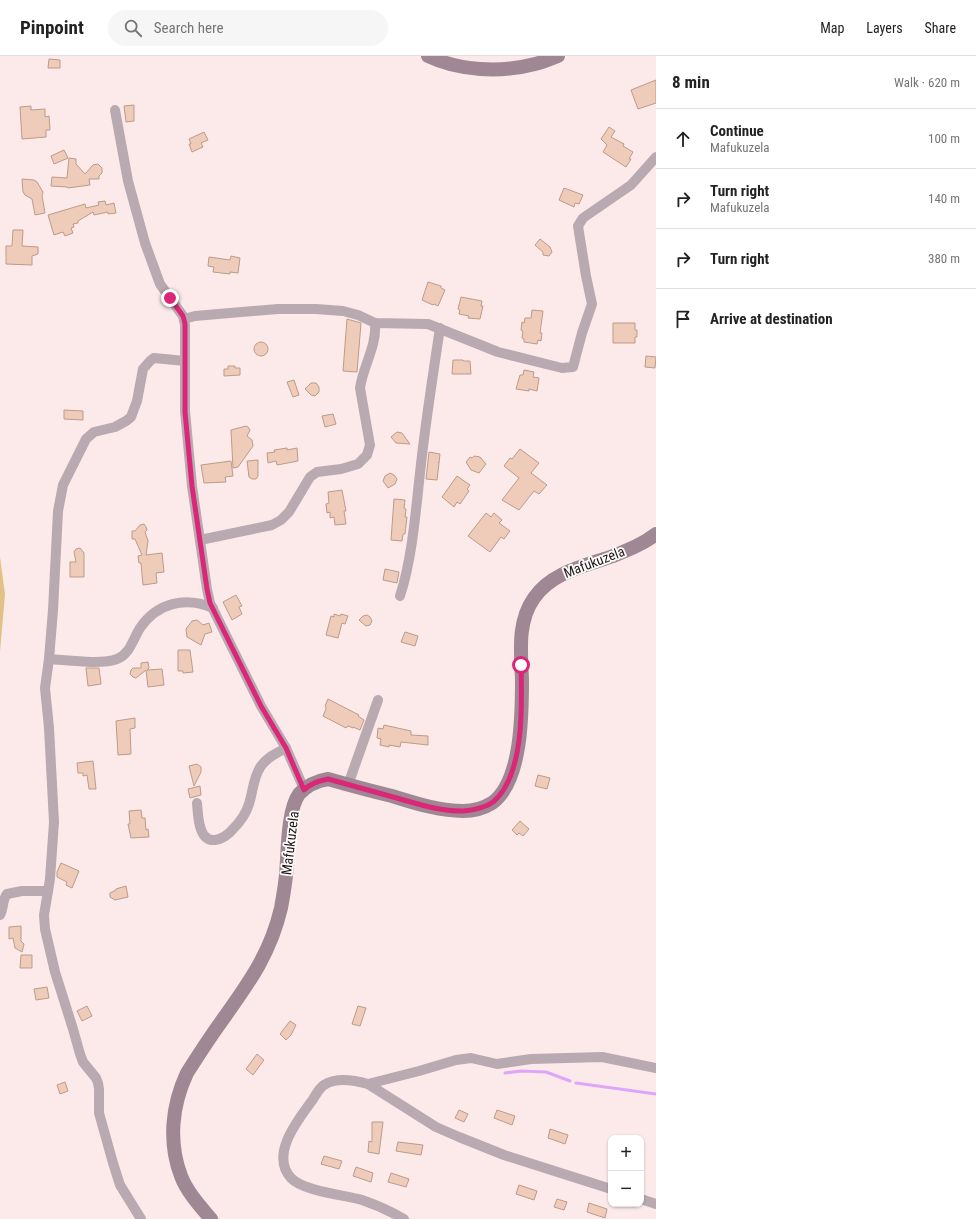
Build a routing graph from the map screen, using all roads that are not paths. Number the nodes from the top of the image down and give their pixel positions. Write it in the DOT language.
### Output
graph roads {
  1 [pos="428,56"];
  2 [pos="558,56"];
  3 [pos="115,110"];
  4 [pos="656,158"];
  5 [pos="184,319"];
  6 [pos="375,323"];
  7 [pos="440,328"];
  8 [pos="185,361"];
  9 [pos="655,536"];
  10 [pos="200,540"];
  11 [pos="400,596"];
  12 [pos="213,608"];
  13 [pos="49,659"];
  14 [pos="378,700"];
  15 [pos="286,748"];
  16 [pos="348,785"];
  17 [pos="304,790"];
  18 [pos="197,803"];
  19 [pos="48,891"];
  20 [pos="0,915"];
  21 [pos="656,1068"];
  22 [pos="368,1084"];
  23 [pos="608,1188"];
  24 [pos="644,1200"];
  25 [pos="656,1204"];
  26 [pos="404,1218"];
  27 [pos="141,1219"];
  28 [pos="211,1219"];
  1 -- 2 [label="main road"];
  3 -- 5 [label="street"];
  4 -- 7 [label="street"];
  5 -- 6 [label="street"];
  5 -- 8 [label="street"];
  6 -- 7 [label="street"];
  6 -- 10 [label="street"];
  7 -- 11 [label="street"];
  8 -- 10 [label="street"];
  8 -- 13 [label="street"];
  9 -- 16 [label="main road, Mafukuzela"];
  10 -- 12 [label="street"];
  12 -- 13 [label="street"];
  12 -- 15 [label="street"];
  13 -- 19 [label="street"];
  14 -- 16 [label="street"];
  15 -- 17 [label="street"];
  15 -- 18 [label="street"];
  16 -- 17 [label="main road, Mafukuzela"];
  17 -- 28 [label="main road, Mafukuzela"];
  19 -- 20 [label="street"];
  19 -- 27 [label="street"];
  21 -- 22 [label="street"];
  22 -- 23 [label="street"];
  22 -- 26 [label="street"];
  24 -- 25 [label="street"];
}
